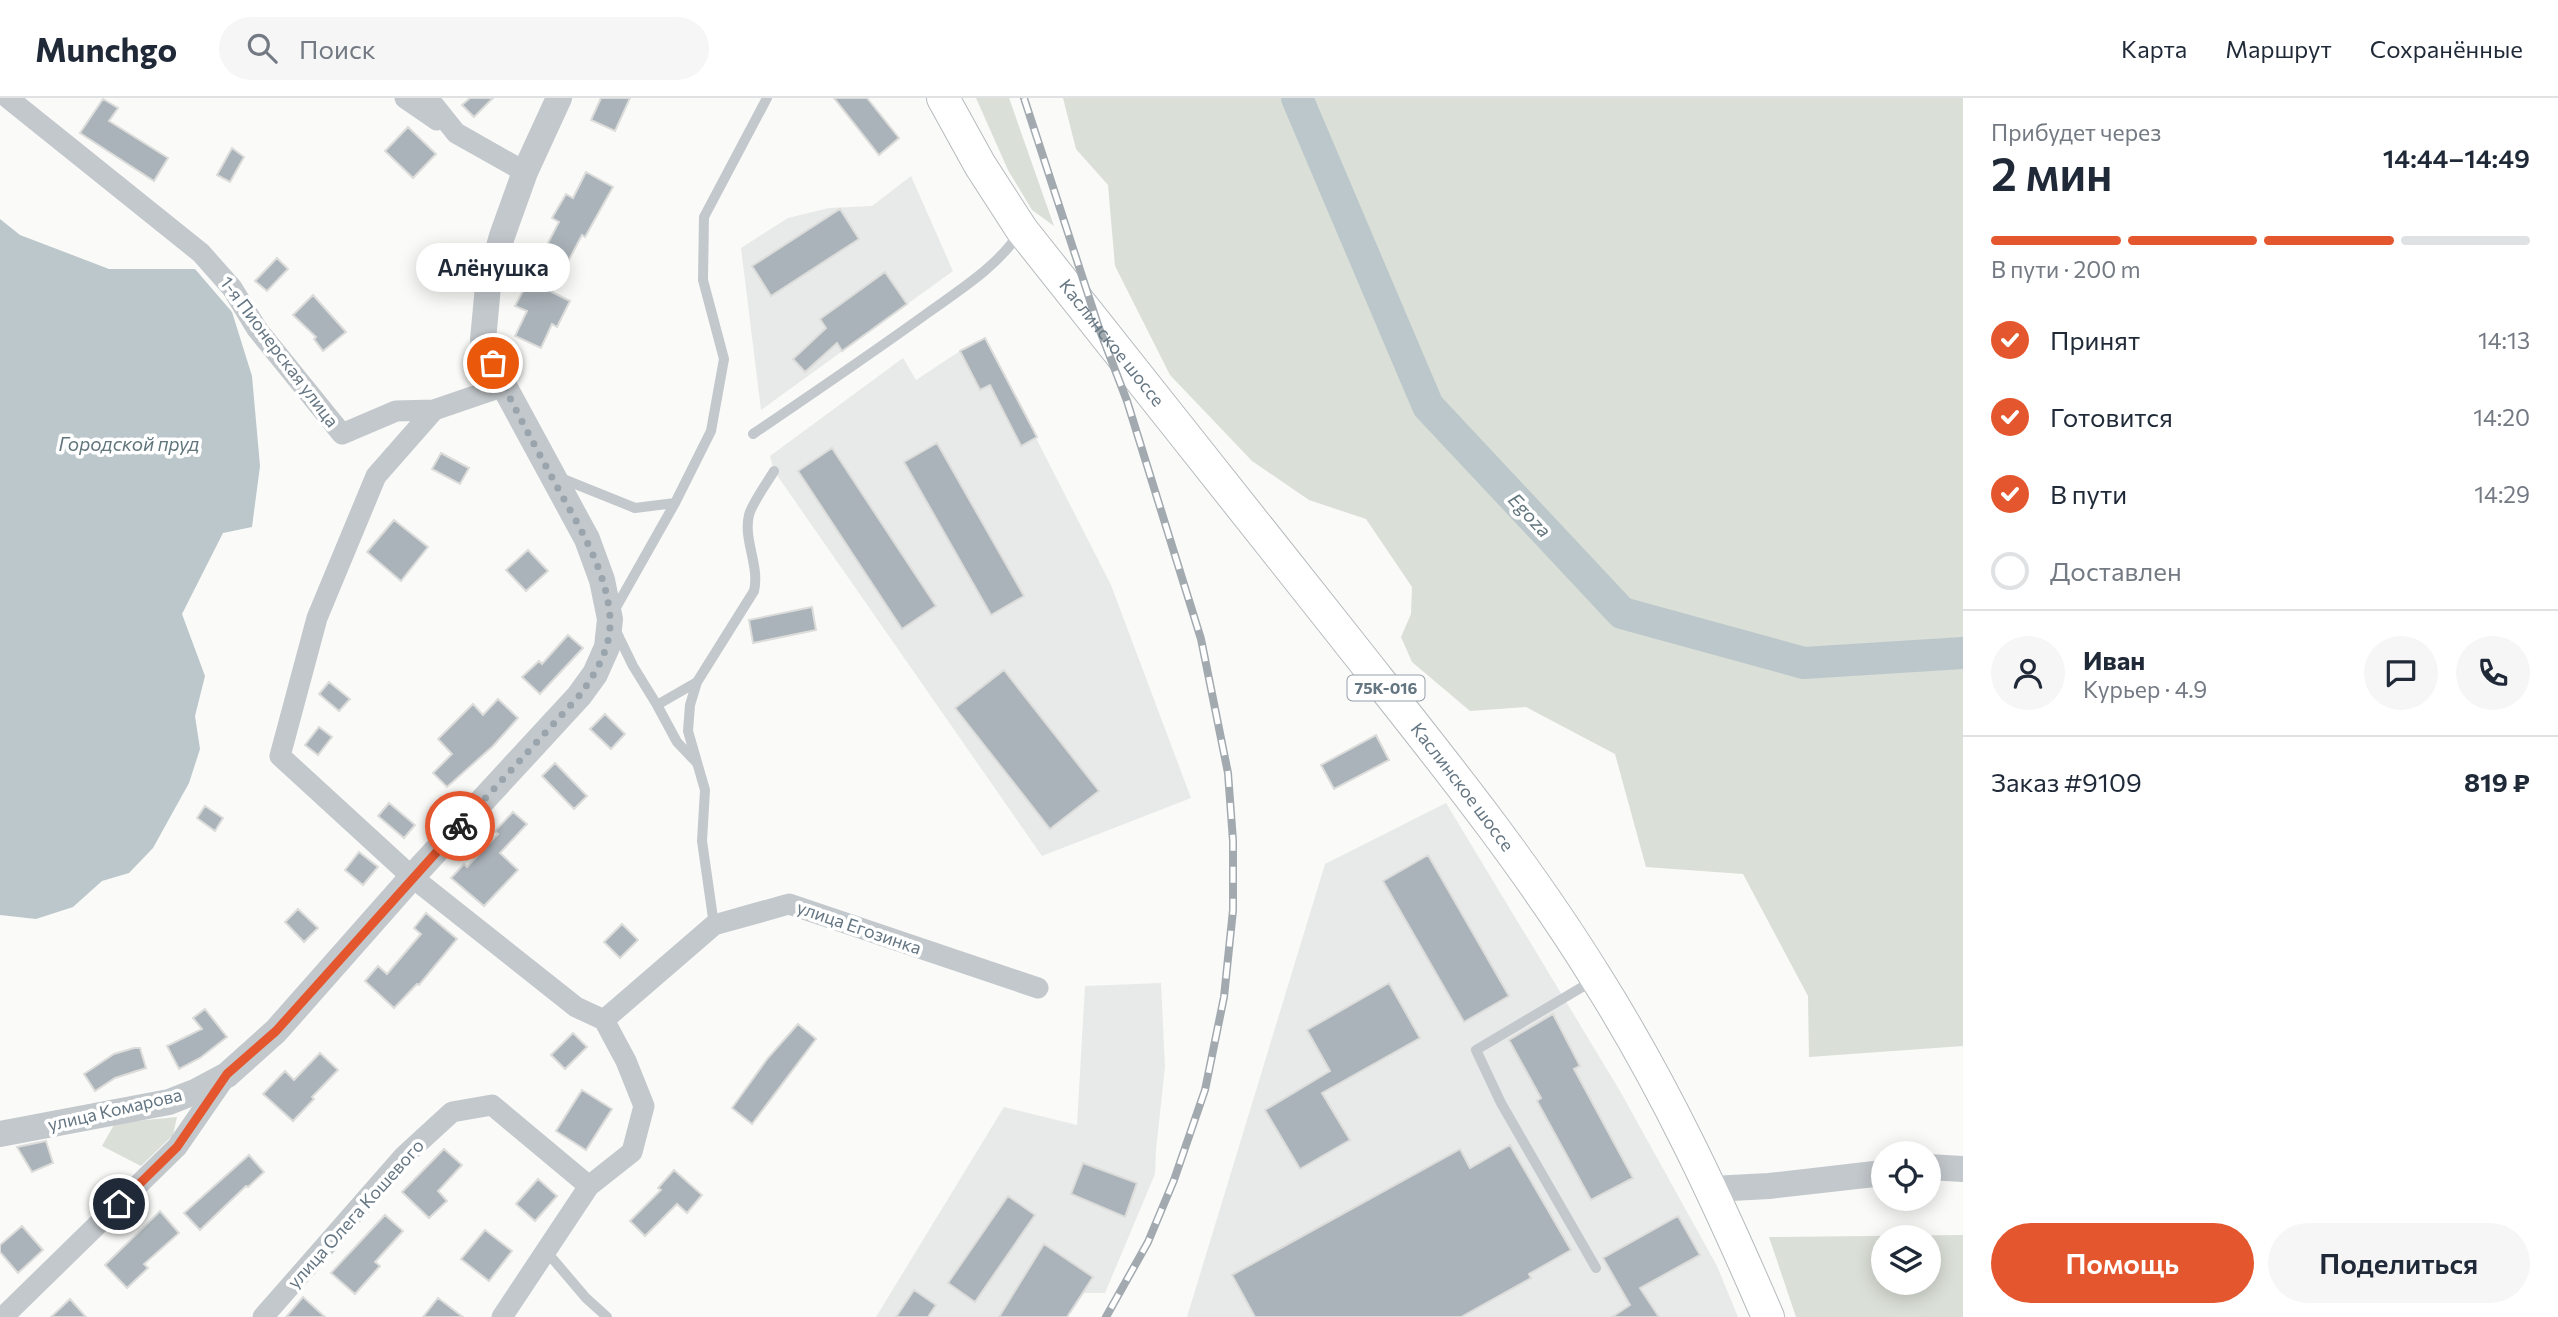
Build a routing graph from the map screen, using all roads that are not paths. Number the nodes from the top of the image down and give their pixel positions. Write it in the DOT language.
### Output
graph roads {
  1 [pos="8,98"];
  2 [pos="405,98"];
  3 [pos="428,98"];
  4 [pos="559,98"];
  5 [pos="767,98"];
  6 [pos="943,98"];
  7 [pos="456,133"];
  8 [pos="525,172"];
  9 [pos="1021,230"];
  10 [pos="504,386"];
  11 [pos="434,410"];
  12 [pos="753,434"];
  13 [pos="774,471"];
  14 [pos="551,475"];
  15 [pos="675,503"];
  16 [pos="610,619"];
  17 [pos="697,682"];
  18 [pos="657,705"];
  19 [pos="698,764"];
  20 [pos="412,877"];
  21 [pos="714,925"];
  22 [pos="1597,978"];
  23 [pos="1038,988"];
  24 [pos="604,1020"];
  25 [pos="227,1074"];
  26 [pos="0,1135"];
  27 [pos="1941,1168"];
  28 [pos="1963,1170"];
  29 [pos="1871,1173"];
  30 [pos="589,1186"];
  31 [pos="1712,1189"];
  32 [pos="546,1251"];
  33 [pos="1595,1268"];
  34 [pos="3,1317"];
  35 [pos="263,1317"];
  36 [pos="502,1317"];
  37 [pos="607,1317"];
  38 [pos="1768,1317"];
  1 -- 11 [label="street, 1-я Пионерская улица"];
  2 -- 7 [label="street"];
  3 -- 7 [label="street"];
  4 -- 8 [label="street"];
  5 -- 15 [label="lane"];
  6 -- 9 [label="main road, Каслинское шоссе / 75К-016"];
  7 -- 8 [label="street"];
  8 -- 10 [label="street"];
  9 -- 12 [label="lane"];
  9 -- 22 [label="main road, Каслинское шоссе / 75К-016"];
  10 -- 11 [label="street"];
  10 -- 14 [label="street"];
  11 -- 20 [label="street"];
  13 -- 17 [label="lane"];
  14 -- 15 [label="lane"];
  14 -- 16 [label="street"];
  15 -- 16 [label="lane"];
  16 -- 18 [label="lane"];
  16 -- 20 [label="street, улица Комарова"];
  17 -- 18 [label="lane"];
  17 -- 19 [label="lane"];
  18 -- 19 [label="lane"];
  19 -- 21 [label="lane"];
  20 -- 24 [label="street"];
  20 -- 25 [label="street, улица Комарова"];
  21 -- 23 [label="street, улица Егозинка"];
  21 -- 24 [label="street, улица Егозинка"];
  22 -- 31 [label="main road, Каслинское шоссе / 75К-016"];
  22 -- 33 [label="lane"];
  24 -- 30 [label="street"];
  25 -- 26 [label="street, улица Комарова"];
  25 -- 34 [label="street"];
  27 -- 28 [label="street"];
  29 -- 31 [label="street"];
  30 -- 32 [label="street"];
  30 -- 35 [label="street, улица Олега Кошевого"];
  31 -- 38 [label="main road, Каслинское шоссе / 75К-016"];
  32 -- 36 [label="street"];
  32 -- 37 [label="lane"];
}
